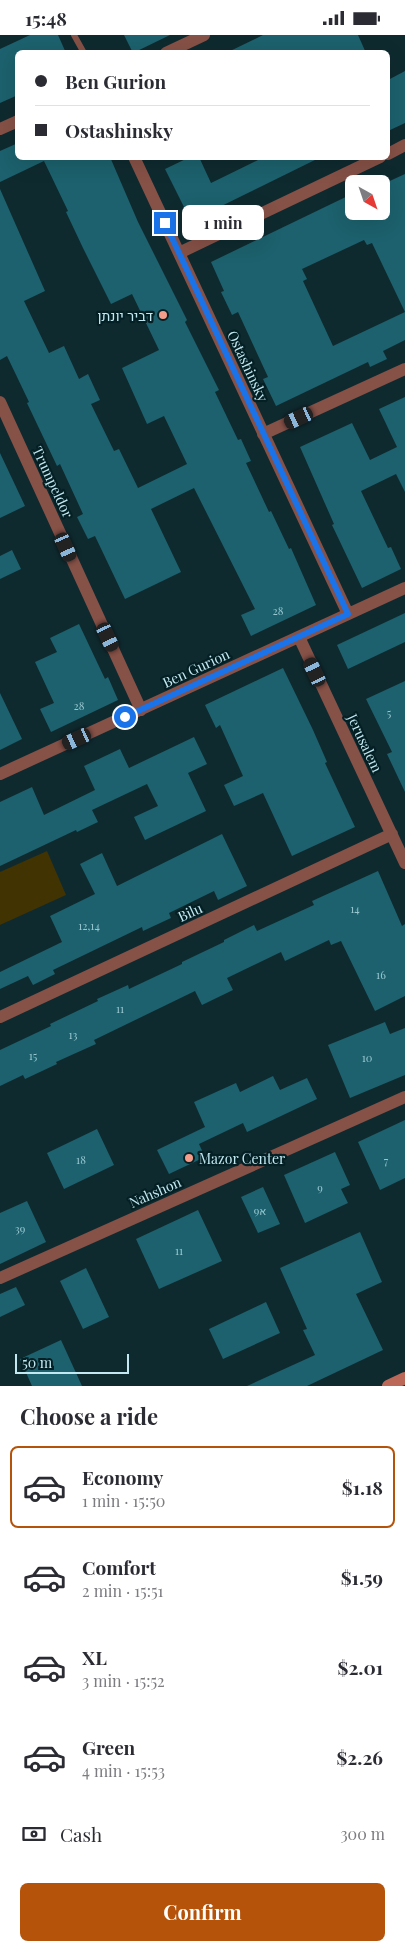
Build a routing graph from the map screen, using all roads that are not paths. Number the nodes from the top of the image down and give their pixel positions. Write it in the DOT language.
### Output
graph roads {
  1 [pos="74,35"];
  2 [pos="204,35"];
  3 [pos="82,50"];
  4 [pos="172,50"];
  5 [pos="15,122"];
  6 [pos="0,129"];
  7 [pos="405,145"];
  8 [pos="390,153"];
  9 [pos="135,160"];
  10 [pos="374,160"];
  11 [pos="179,253"];
  12 [pos="405,369"];
  13 [pos="0,402"];
  14 [pos="264,434"];
  15 [pos="405,588"];
  16 [pos="348,614"];
  17 [pos="299,637"];
  18 [pos="141,710"];
  19 [pos="0,774"];
  20 [pos="392,835"];
  21 [pos="405,863"];
  22 [pos="0,1017"];
  23 [pos="405,1097"];
  24 [pos="0,1278"];
  25 [pos="405,1378"];
  26 [pos="388,1386"];
  1 -- 3 [label="lane"];
  2 -- 4 [label="street"];
  5 -- 6 [label="street"];
  7 -- 8 [label="street"];
  9 -- 11 [label="street, Ostashinsky"];
  10 -- 11 [label="street"];
  11 -- 14 [label="street, Ostashinsky"];
  12 -- 14 [label="street"];
  13 -- 18 [label="street, Trumpeldor"];
  14 -- 16 [label="street, Ostashinsky"];
  15 -- 16 [label="street, Ben Gurion"];
  16 -- 17 [label="street, Ben Gurion"];
  17 -- 18 [label="street, Ben Gurion"];
  17 -- 20 [label="street, Jerusalem"];
  18 -- 19 [label="street, Ben Gurion"];
  20 -- 21 [label="street, Jerusalem"];
  20 -- 22 [label="street, Bilu"];
  23 -- 24 [label="street, Nahshon"];
  25 -- 26 [label="main road"];
}
